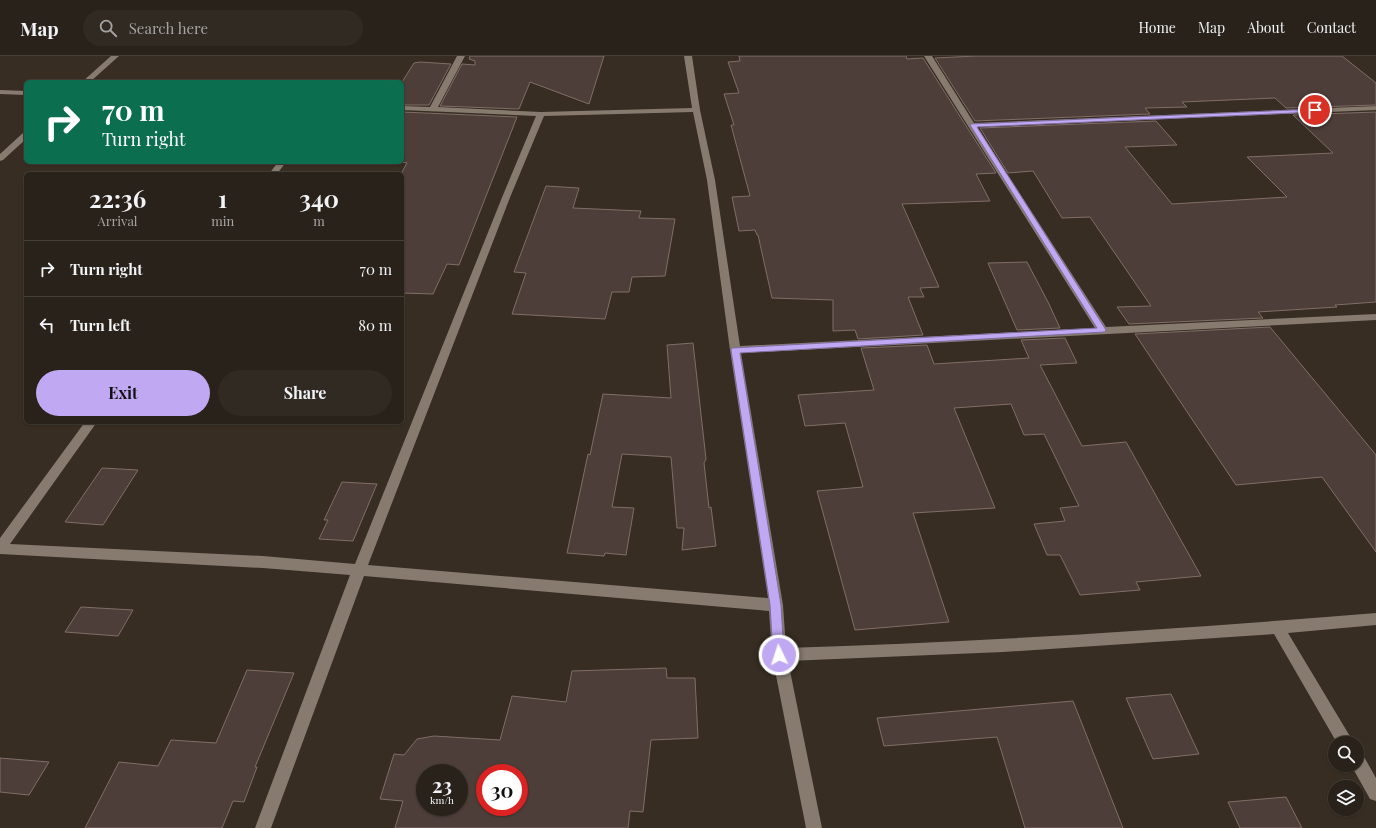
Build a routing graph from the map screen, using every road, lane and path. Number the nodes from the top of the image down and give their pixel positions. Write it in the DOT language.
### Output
graph roads {
  1 [pos="116,56"];
  2 [pos="461,56"];
  3 [pos="688,56"];
  4 [pos="928,56"];
  5 [pos="88,80"];
  6 [pos="0,92"];
  7 [pos="24,92"];
  8 [pos="404,108"];
  9 [pos="1376,108"];
  10 [pos="433,109"];
  11 [pos="696,110"];
  12 [pos="542,114"];
  13 [pos="973,125"];
  14 [pos="24,137"];
  15 [pos="0,158"];
  16 [pos="1376,317"];
  17 [pos="1102,330"];
  18 [pos="735,350"];
  19 [pos="90,424"];
  20 [pos="0,548"];
  21 [pos="359,570"];
  22 [pos="776,605"];
  23 [pos="1376,619"];
  24 [pos="1278,628"];
  25 [pos="779,655"];
  26 [pos="1342,736"];
  27 [pos="1364,772"];
  28 [pos="1376,793"];
  29 [pos="263,828"];
  30 [pos="814,828"];
  1 -- 5 [label="street"];
  2 -- 10 [label="street"];
  3 -- 11 [label="street"];
  4 -- 13 [label="street"];
  6 -- 7 [label="street"];
  8 -- 10 [label="street"];
  9 -- 13 [label="street"];
  10 -- 12 [label="street"];
  11 -- 12 [label="street"];
  11 -- 18 [label="street"];
  12 -- 21 [label="street"];
  13 -- 17 [label="street"];
  14 -- 15 [label="street"];
  16 -- 17 [label="street"];
  17 -- 18 [label="street"];
  18 -- 22 [label="street"];
  19 -- 20 [label="street"];
  20 -- 21 [label="street"];
  21 -- 22 [label="street"];
  21 -- 29 [label="street"];
  22 -- 25 [label="street"];
  23 -- 24 [label="street"];
  24 -- 25 [label="street"];
  24 -- 26 [label="street"];
  25 -- 30 [label="street"];
  27 -- 28 [label="street"];
}
